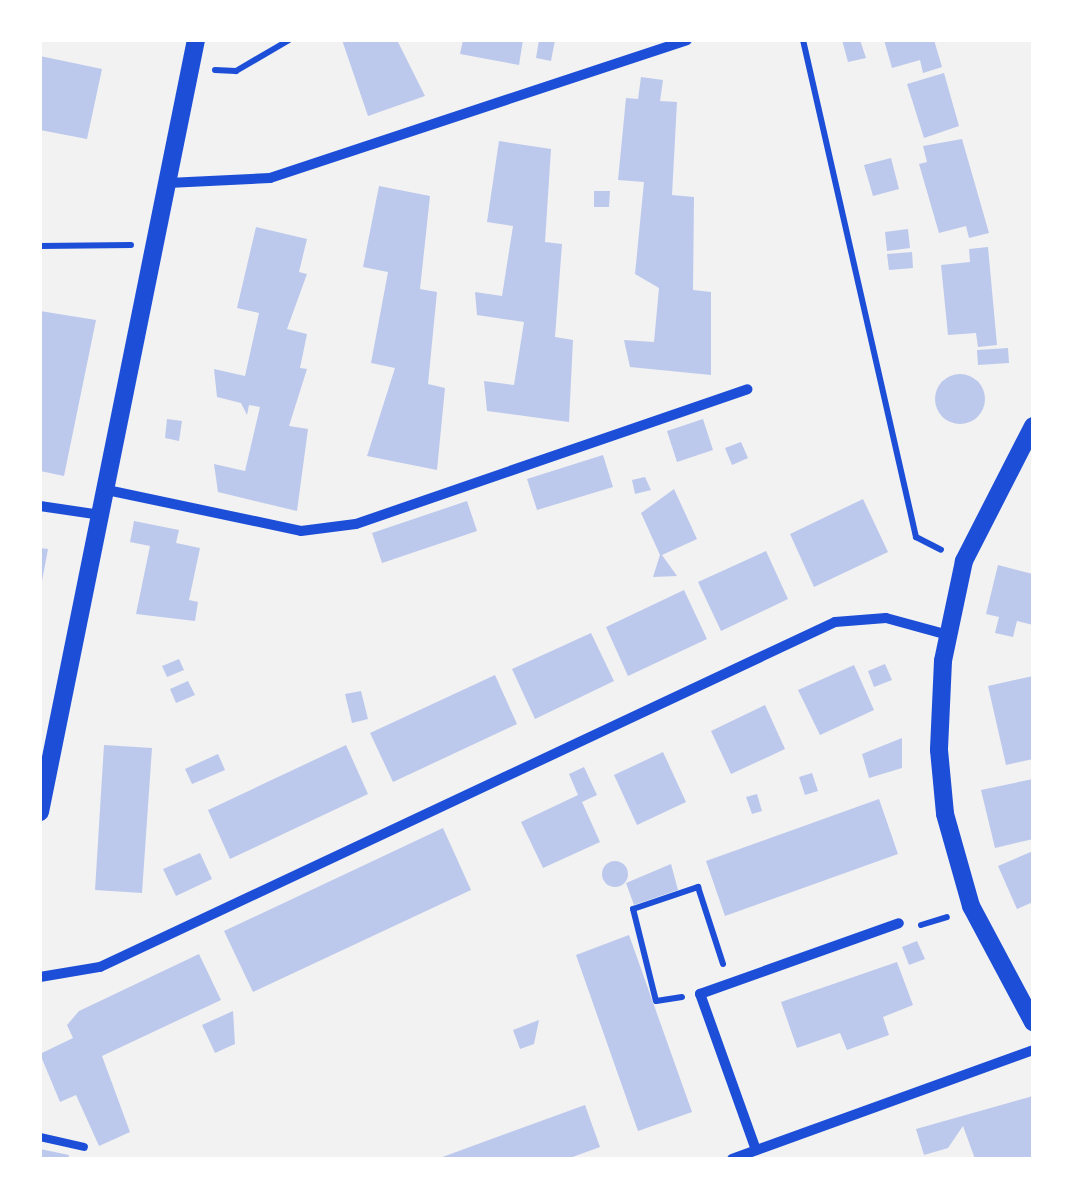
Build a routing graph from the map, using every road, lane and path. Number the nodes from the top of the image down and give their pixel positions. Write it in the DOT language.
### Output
graph roads {
  1 [pos="196,40"];
  2 [pos="289,40"];
  3 [pos="687,40"];
  4 [pos="802,40"];
  5 [pos="189,68"];
  6 [pos="168,183"];
  7 [pos="40,246"];
  8 [pos="152,247"];
  9 [pos="747,389"];
  10 [pos="1033,426"];
  11 [pos="107,490"];
  12 [pos="40,506"];
  13 [pos="101,516"];
  14 [pos="964,561"];
  15 [pos="948,635"];
  16 [pos="40,812"];
  17 [pos="972,906"];
  18 [pos="899,923"];
  19 [pos="40,977"];
  20 [pos="730,984"];
  21 [pos="700,994"];
  22 [pos="1033,1022"];
  23 [pos="1033,1050"];
  24 [pos="40,1137"];
  25 [pos="84,1147"];
  26 [pos="756,1150"];
  27 [pos="732,1159"];
  1 -- 5 [label="street"];
  2 -- 5 [label="path"];
  3 -- 6 [label="street"];
  4 -- 14 [label="path"];
  5 -- 6 [label="street"];
  6 -- 8 [label="street"];
  7 -- 8 [label="path"];
  8 -- 11 [label="street"];
  9 -- 11 [label="street"];
  10 -- 14 [label="street"];
  11 -- 13 [label="street"];
  12 -- 13 [label="street"];
  13 -- 16 [label="street"];
  14 -- 15 [label="street"];
  15 -- 17 [label="street"];
  15 -- 19 [label="street"];
  17 -- 18 [label="path"];
  17 -- 22 [label="street"];
  18 -- 20 [label="street"];
  20 -- 21 [label="street"];
  20 -- 21 [label="path"];
  21 -- 26 [label="street"];
  23 -- 26 [label="street"];
  24 -- 25 [label="lane"];
  26 -- 27 [label="street"];
}
